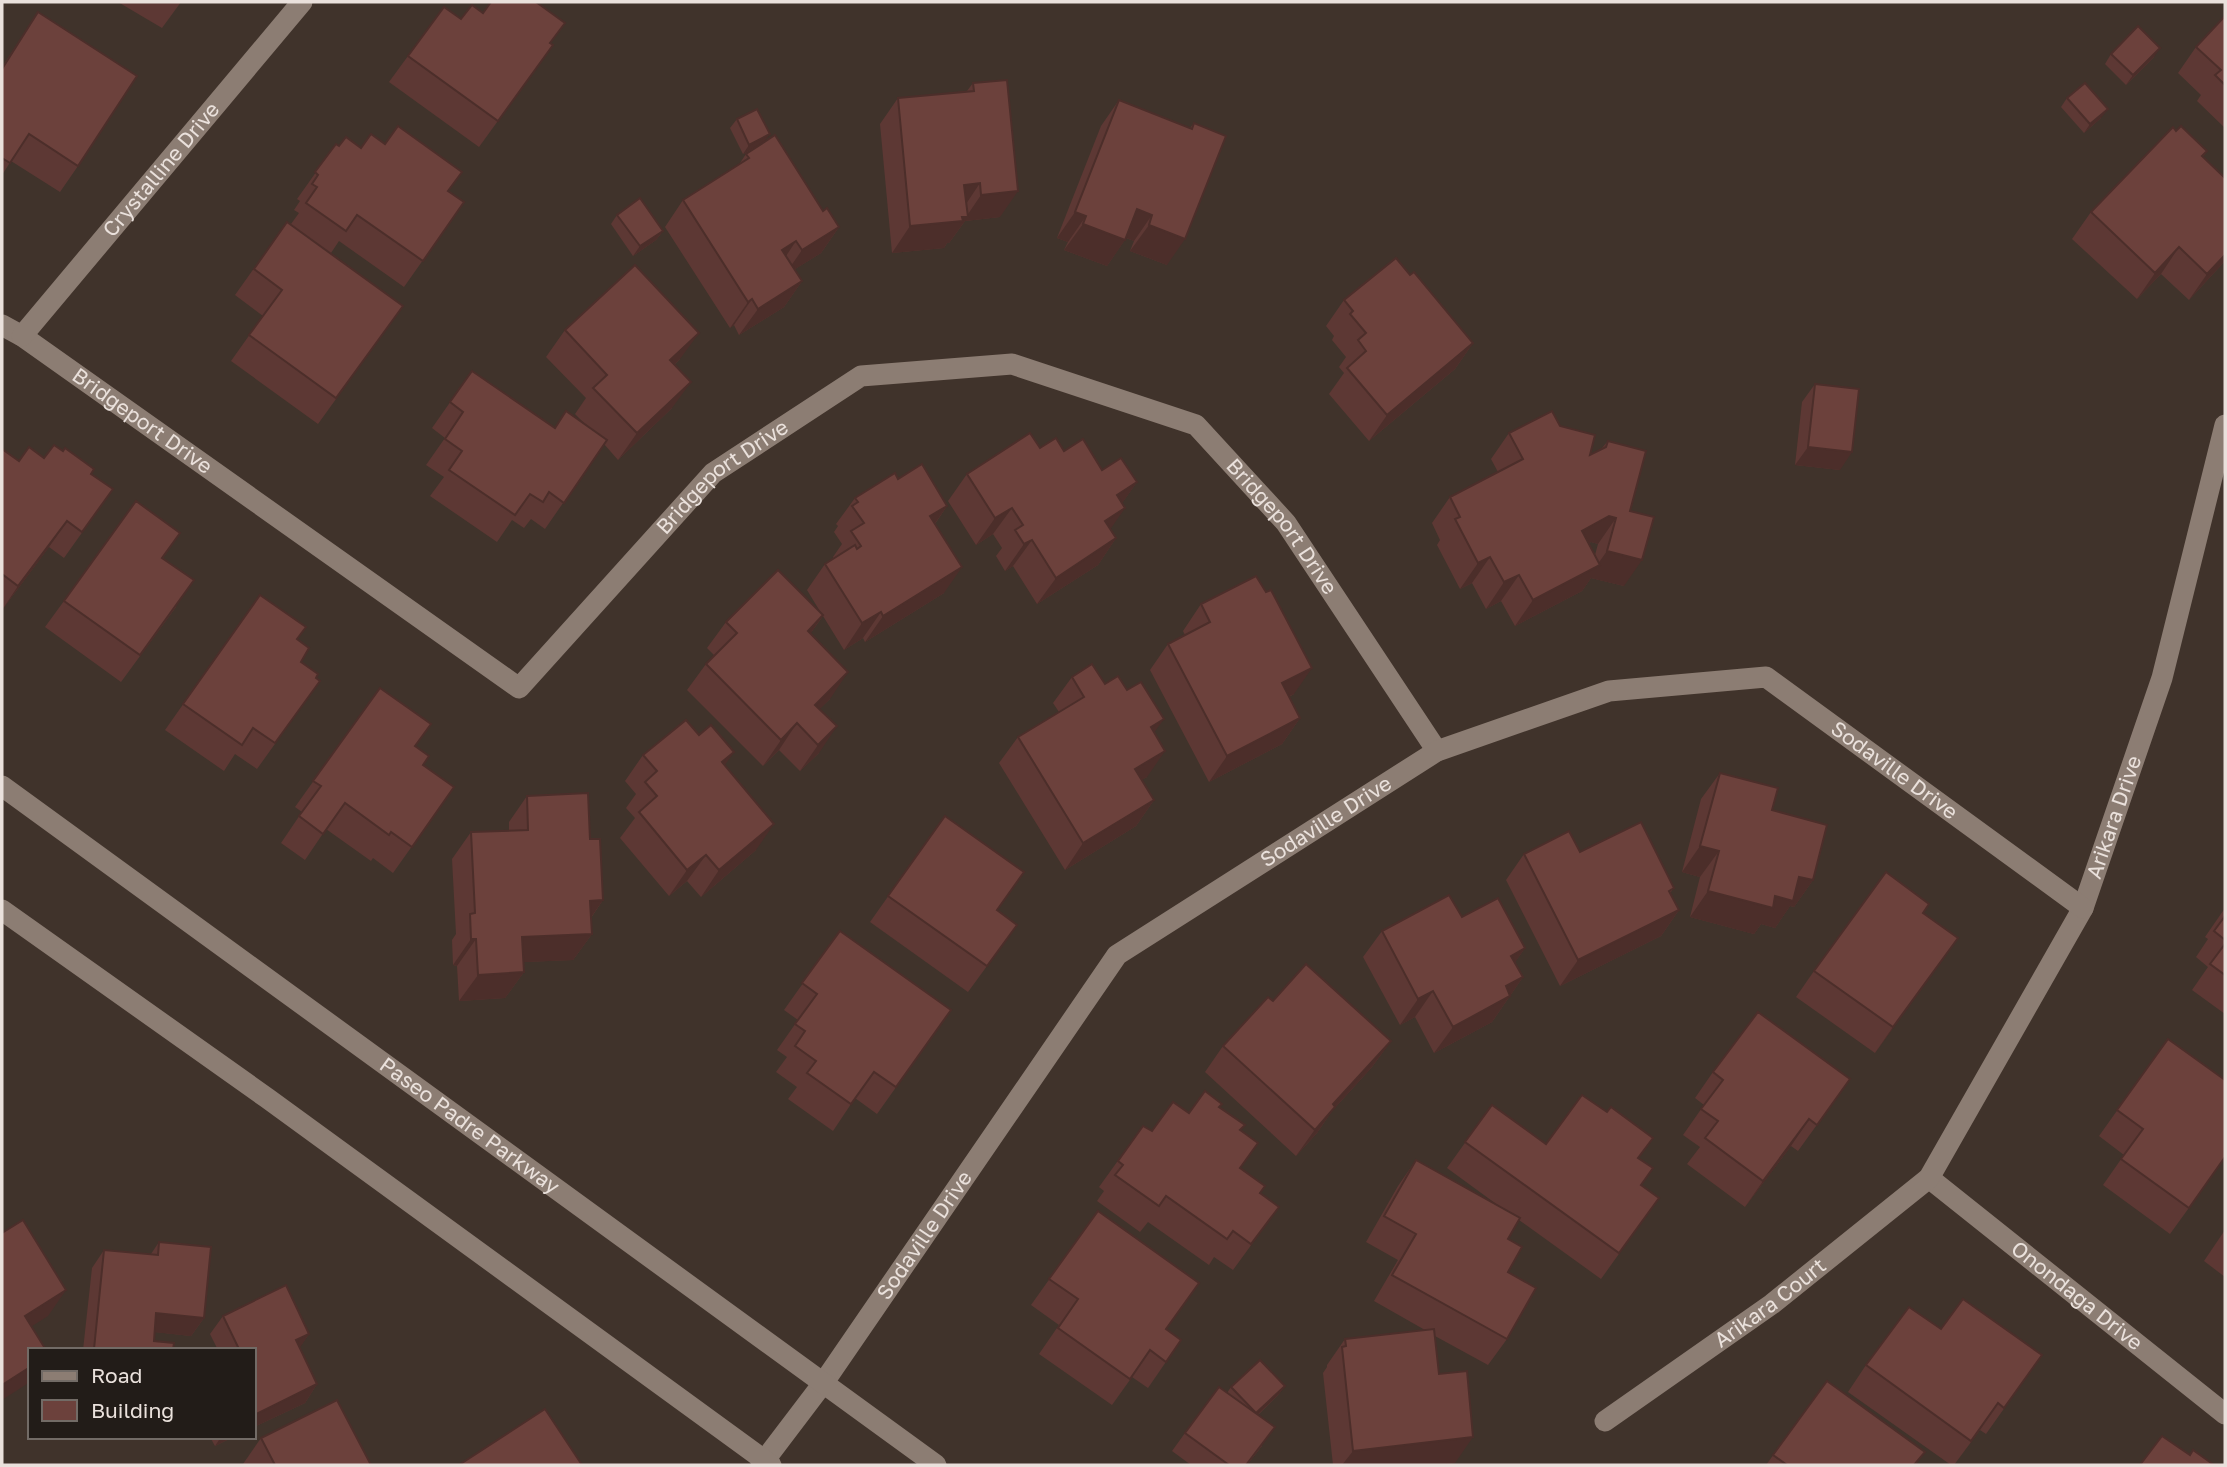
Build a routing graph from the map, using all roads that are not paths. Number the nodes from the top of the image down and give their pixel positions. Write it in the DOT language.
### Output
graph roads {
  1 [pos="302,2"];
  2 [pos="2,326"];
  3 [pos="22,336"];
  4 [pos="2225,425"];
  5 [pos="1437,751"];
  6 [pos="2,786"];
  7 [pos="2083,908"];
  8 [pos="2,910"];
  9 [pos="1930,1178"];
  10 [pos="824,1382"];
  11 [pos="2225,1414"];
  12 [pos="1605,1421"];
  13 [pos="765,1464"];
  14 [pos="936,1465"];
  1 -- 3 [label="street, Crystalline Drive"];
  2 -- 3 [label="street, Bridgeport Drive"];
  3 -- 5 [label="street, Bridgeport Drive"];
  4 -- 7 [label="street, Arikara Drive"];
  5 -- 7 [label="street, Sodaville Drive"];
  5 -- 10 [label="street, Sodaville Drive"];
  6 -- 10 [label="street, Paseo Padre Parkway"];
  7 -- 9 [label="street, Arikara Drive"];
  8 -- 13 [label="street"];
  9 -- 11 [label="street, Onondaga Drive"];
  9 -- 12 [label="street, Arikara Court"];
  10 -- 13 [label="street, Sodaville Drive"];
  10 -- 14 [label="street, Paseo Padre Parkway"];
}
